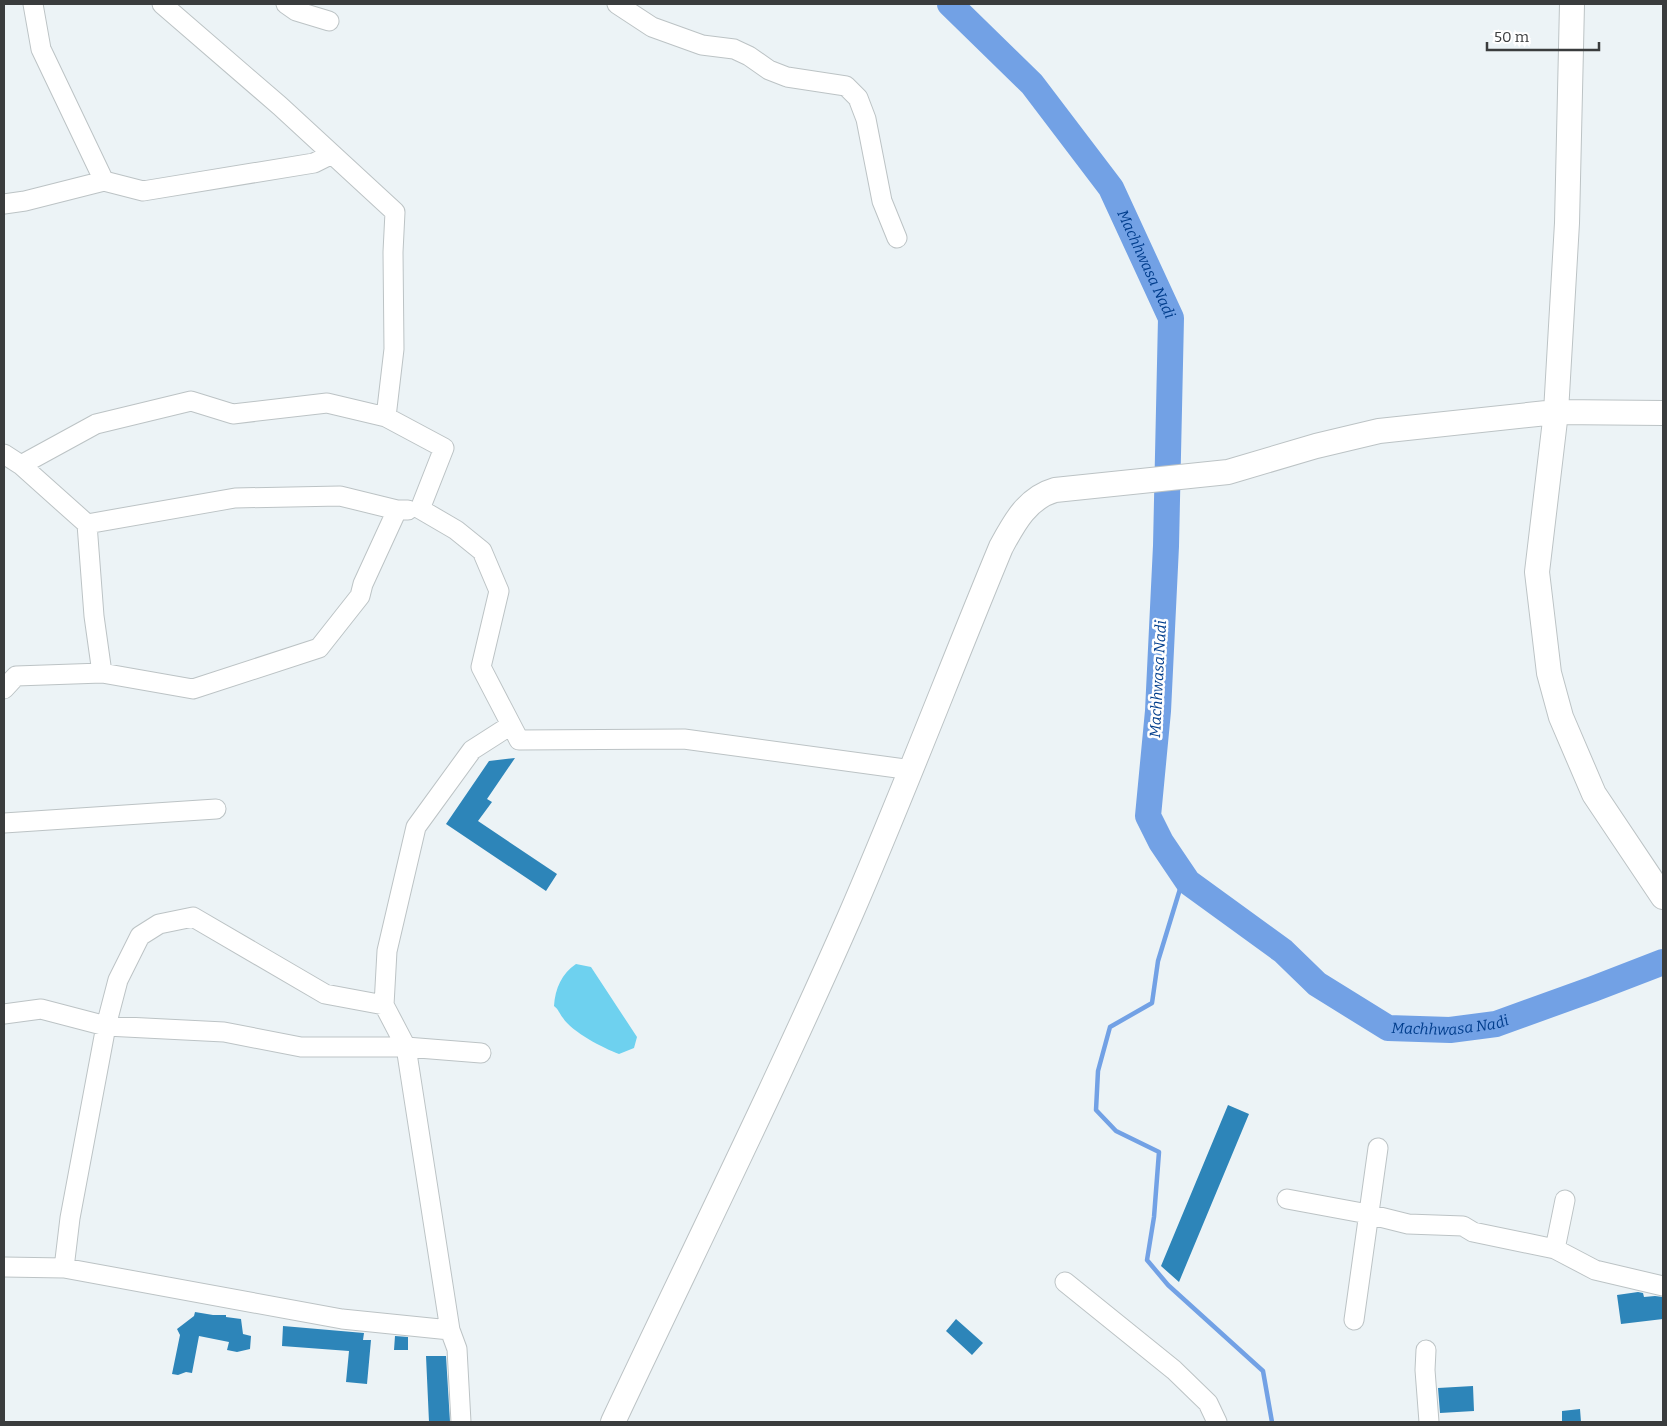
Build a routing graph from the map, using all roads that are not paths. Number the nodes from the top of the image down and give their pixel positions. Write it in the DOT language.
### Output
graph roads {
  1 [pos="33,4"];
  2 [pos="162,4"];
  3 [pos="286,4"];
  4 [pos="617,4"];
  5 [pos="1572,4"];
  6 [pos="330,21"];
  7 [pos="332,154"];
  8 [pos="104,181"];
  9 [pos="4,204"];
  10 [pos="898,238"];
  11 [pos="1556,412"];
  12 [pos="1663,413"];
  13 [pos="386,417"];
  14 [pos="4,454"];
  15 [pos="21,465"];
  16 [pos="420,509"];
  17 [pos="398,510"];
  18 [pos="87,524"];
  19 [pos="102,673"];
  20 [pos="4,689"];
  21 [pos="511,725"];
  22 [pos="912,770"];
  23 [pos="216,808"];
  24 [pos="4,824"];
  25 [pos="1663,897"];
  26 [pos="384,1005"];
  27 [pos="4,1014"];
  28 [pos="106,1026"];
  29 [pos="406,1047"];
  30 [pos="481,1053"];
  31 [pos="1378,1148"];
  32 [pos="1287,1199"];
  33 [pos="1565,1200"];
  34 [pos="1368,1214"];
  35 [pos="1555,1249"];
  36 [pos="4,1267"];
  37 [pos="64,1268"];
  38 [pos="1065,1282"];
  39 [pos="1663,1286"];
  40 [pos="1354,1320"];
  41 [pos="450,1330"];
  42 [pos="1426,1350"];
  43 [pos="461,1422"];
  44 [pos="613,1422"];
  45 [pos="1216,1422"];
  46 [pos="1429,1422"];
  1 -- 8 [label="street"];
  2 -- 7 [label="street"];
  3 -- 6 [label="street"];
  4 -- 10 [label="street"];
  5 -- 11 [label="main road"];
  7 -- 8 [label="street"];
  7 -- 13 [label="street"];
  8 -- 9 [label="street"];
  11 -- 12 [label="main road"];
  11 -- 22 [label="main road"];
  11 -- 25 [label="main road"];
  13 -- 15 [label="street"];
  13 -- 16 [label="street"];
  14 -- 15 [label="street"];
  15 -- 18 [label="street"];
  16 -- 17 [label="street"];
  16 -- 21 [label="street"];
  17 -- 18 [label="street"];
  17 -- 19 [label="street"];
  18 -- 19 [label="street"];
  19 -- 20 [label="street"];
  21 -- 22 [label="street"];
  21 -- 26 [label="street"];
  22 -- 44 [label="main road"];
  23 -- 24 [label="street"];
  26 -- 28 [label="street"];
  26 -- 29 [label="street"];
  27 -- 28 [label="street"];
  28 -- 29 [label="street"];
  28 -- 37 [label="street"];
  29 -- 30 [label="street"];
  29 -- 41 [label="street"];
  31 -- 34 [label="street"];
  32 -- 34 [label="street"];
  33 -- 35 [label="street"];
  34 -- 35 [label="street"];
  34 -- 40 [label="street"];
  35 -- 39 [label="street"];
  36 -- 37 [label="street"];
  37 -- 41 [label="street"];
  38 -- 45 [label="street"];
  41 -- 43 [label="street"];
  42 -- 46 [label="street"];
}
